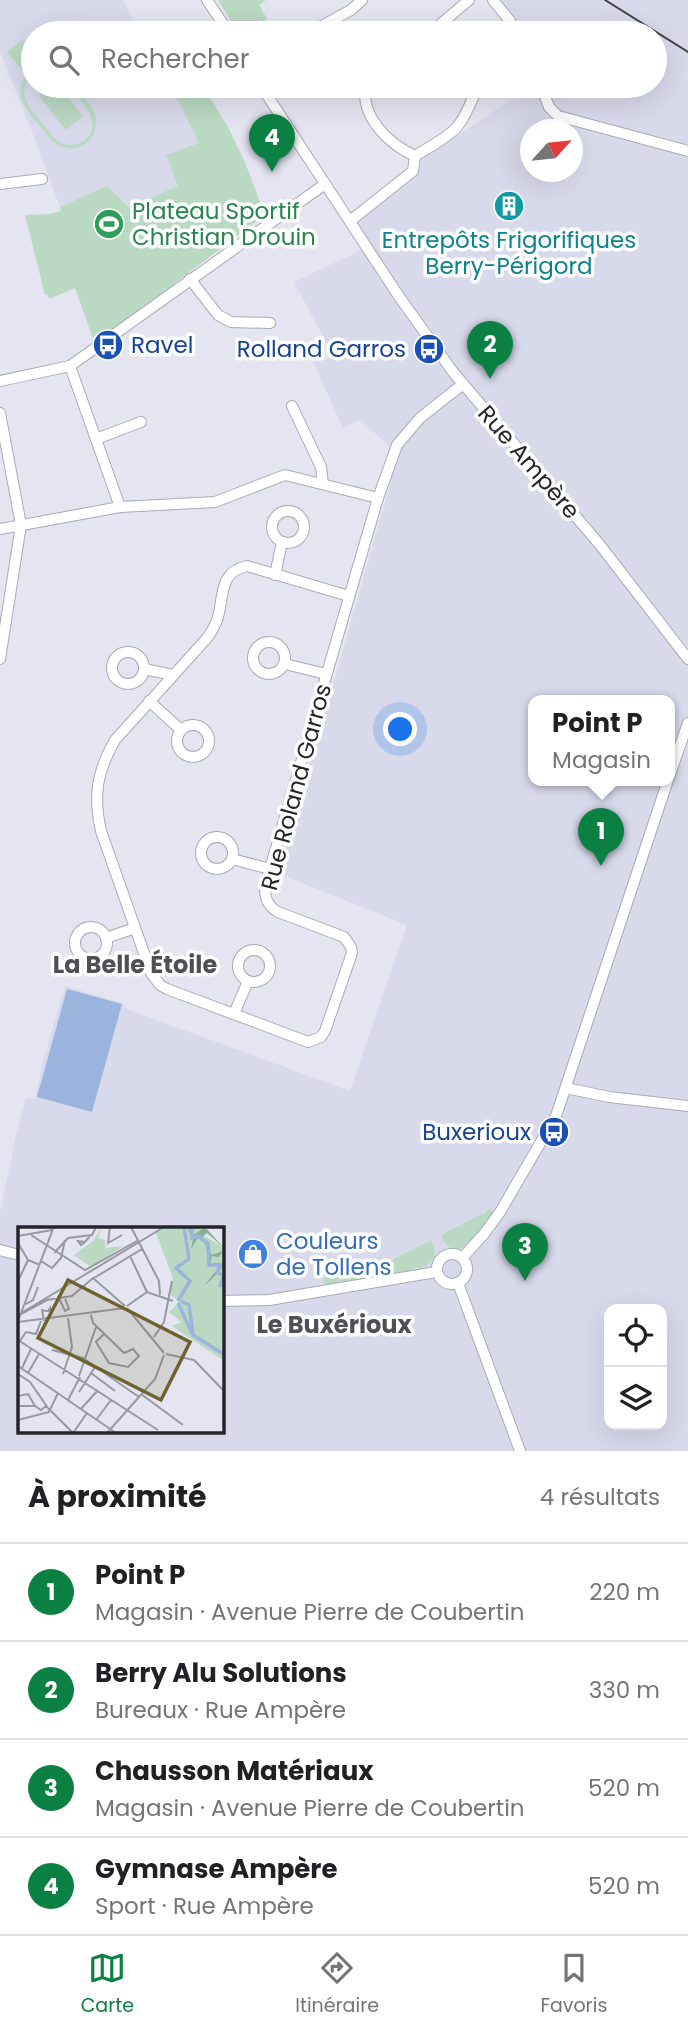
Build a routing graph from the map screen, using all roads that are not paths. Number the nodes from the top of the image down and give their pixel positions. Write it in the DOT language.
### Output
graph roads {
  1 [pos="207,0"];
  2 [pos="362,0"];
  3 [pos="469,0"];
  4 [pos="492,0"];
  5 [pos="221,21"];
  6 [pos="331,21"];
  7 [pos="444,21"];
  8 [pos="510,21"];
  9 [pos="269,98"];
  10 [pos="366,98"];
  11 [pos="473,98"];
  12 [pos="546,98"];
  13 [pos="688,151"];
  14 [pos="415,156"];
  15 [pos="42,179"];
  16 [pos="0,184"];
  17 [pos="325,184"];
  18 [pos="350,221"];
  19 [pos="190,279"];
  20 [pos="270,323"];
  21 [pos="70,366"];
  22 [pos="0,381"];
  23 [pos="463,384"];
  24 [pos="292,406"];
  25 [pos="0,414"];
  26 [pos="141,422"];
  27 [pos="96,439"];
  28 [pos="323,484"];
  29 [pos="378,498"];
  30 [pos="120,507"];
  31 [pos="21,525"];
  32 [pos="0,529"];
  33 [pos="282,542"];
  34 [pos="275,575"];
  35 [pos="349,596"];
  36 [pos="0,659"];
  37 [pos="688,659"];
  38 [pos="285,664"];
  39 [pos="144,669"];
  40 [pos="326,674"];
  41 [pos="173,675"];
  42 [pos="149,701"];
  43 [pos="688,723"];
  44 [pos="181,730"];
  45 [pos="675,761"];
  46 [pos="667,786"];
  47 [pos="232,859"];
  48 [pos="270,869"];
  49 [pos="135,928"];
  50 [pos="106,938"];
  51 [pos="248,981"];
  52 [pos="234,1014"];
  53 [pos="566,1088"];
  54 [pos="688,1106"];
  55 [pos="0,1250"];
  56 [pos="18,1255"];
  57 [pos="462,1258"];
  58 [pos="436,1272"];
  59 [pos="458,1283"];
  60 [pos="224,1301"];
  61 [pos="520,1451"];
  1 -- 5 [label="street"];
  2 -- 6 [label="street"];
  3 -- 7 [label="street"];
  4 -- 8 [label="street"];
  9 -- 17 [label="street, Rue Ampère"];
  10 -- 14 [label="street"];
  11 -- 14 [label="street"];
  12 -- 13 [label="street"];
  14 -- 18 [label="street"];
  15 -- 16 [label="street"];
  17 -- 18 [label="street, Rue Ampère"];
  17 -- 19 [label="street"];
  18 -- 23 [label="street, Rue Ampère"];
  19 -- 20 [label="street"];
  19 -- 21 [label="street"];
  21 -- 22 [label="street"];
  21 -- 27 [label="street"];
  23 -- 29 [label="street, Rue Roland Garros"];
  23 -- 37 [label="street, Rue Ampère"];
  24 -- 28 [label="street"];
  25 -- 31 [label="street"];
  26 -- 27 [label="street"];
  27 -- 30 [label="street"];
  28 -- 29 [label="street"];
  28 -- 30 [label="street"];
  29 -- 35 [label="street, Rue Roland Garros"];
  30 -- 31 [label="street"];
  31 -- 32 [label="street"];
  31 -- 36 [label="street"];
  33 -- 34 [label="street"];
  34 -- 35 [label="street, Rue Roland Garros"];
  34 -- 41 [label="street, Rue Roland Garros"];
  35 -- 40 [label="street, Rue Roland Garros"];
  38 -- 40 [label="street"];
  39 -- 41 [label="street"];
  40 -- 48 [label="street, Rue Roland Garros"];
  41 -- 42 [label="street, Rue Roland Garros"];
  42 -- 44 [label="street"];
  42 -- 49 [label="street, Rue Roland Garros"];
  43 -- 45 [label="street"];
  46 -- 53 [label="street"];
  47 -- 48 [label="street"];
  48 -- 52 [label="street, Rue Roland Garros"];
  49 -- 50 [label="street"];
  49 -- 52 [label="street, Rue Roland Garros"];
  51 -- 52 [label="street"];
  53 -- 54 [label="street"];
  53 -- 57 [label="street"];
  55 -- 56 [label="street"];
  57 -- 58 [label="street"];
  57 -- 59 [label="street"];
  58 -- 59 [label="street"];
  58 -- 60 [label="street"];
  59 -- 61 [label="street"];
}
